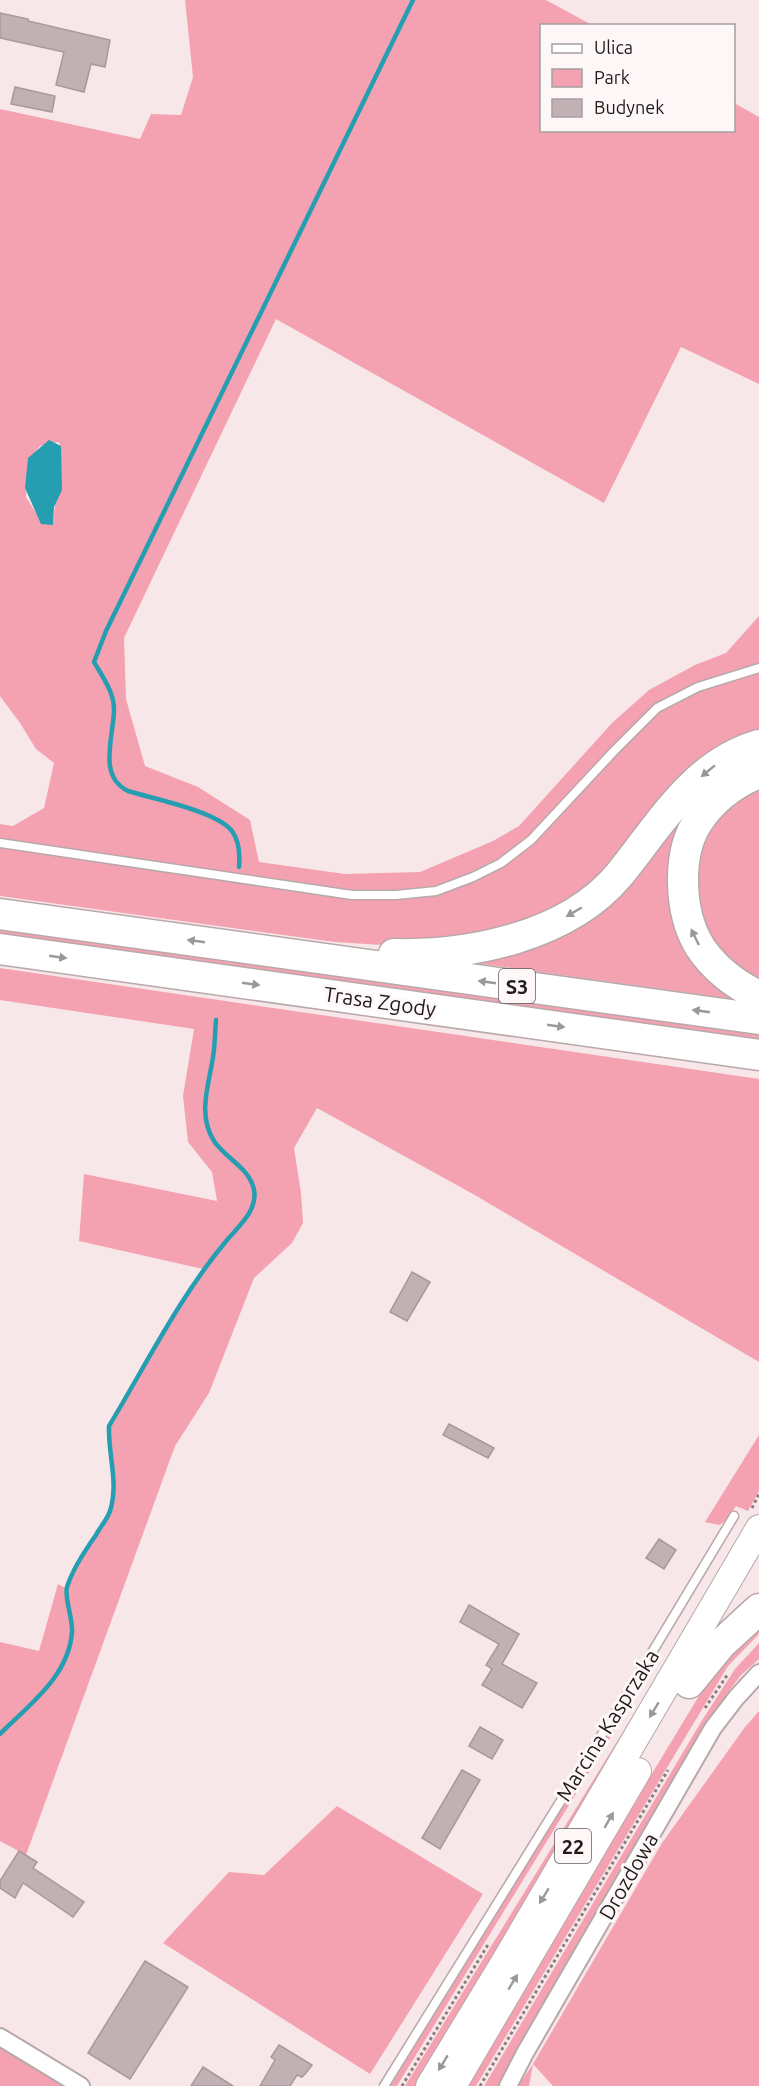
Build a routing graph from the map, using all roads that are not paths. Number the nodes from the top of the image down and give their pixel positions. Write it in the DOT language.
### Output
graph roads {
  1 [pos="759,668"];
  2 [pos="759,744"];
  3 [pos="759,773"];
  4 [pos="0,843"];
  5 [pos="0,914"];
  6 [pos="0,949"];
  7 [pos="275,952"];
  8 [pos="759,996"];
  9 [pos="759,1019"];
  10 [pos="759,1055"];
  11 [pos="734,1515"];
  12 [pos="759,1528"];
  13 [pos="759,1562"];
  14 [pos="759,1609"];
  15 [pos="759,1673"];
  16 [pos="689,1683"];
  17 [pos="0,2037"];
  18 [pos="81,2086"];
  19 [pos="384,2086"];
  20 [pos="429,2086"];
  21 [pos="453,2086"];
  22 [pos="508,2086"];
  1 -- 4 [label="lane"];
  2 -- 7 [label="highway, one-way"];
  8 -- 3 [label="highway, one-way"];
  7 -- 5 [label="highway, Trasa Zgody / S3, one-way"];
  6 -- 10 [label="highway, Trasa Zgody / S3, one-way"];
  9 -- 7 [label="highway, Trasa Zgody / S3, one-way"];
  11 -- 19 [label="lane, Marcina Kasprzaka"];
  12 -- 20 [label="main road, Marcina Kasprzaka / 22, one-way"];
  13 -- 16 [label="main road, 22"];
  14 -- 16 [label="highway"];
  15 -- 22 [label="street, Drozdowa"];
  21 -- 16 [label="main road, 22, one-way"];
  17 -- 18 [label="street"];
}
